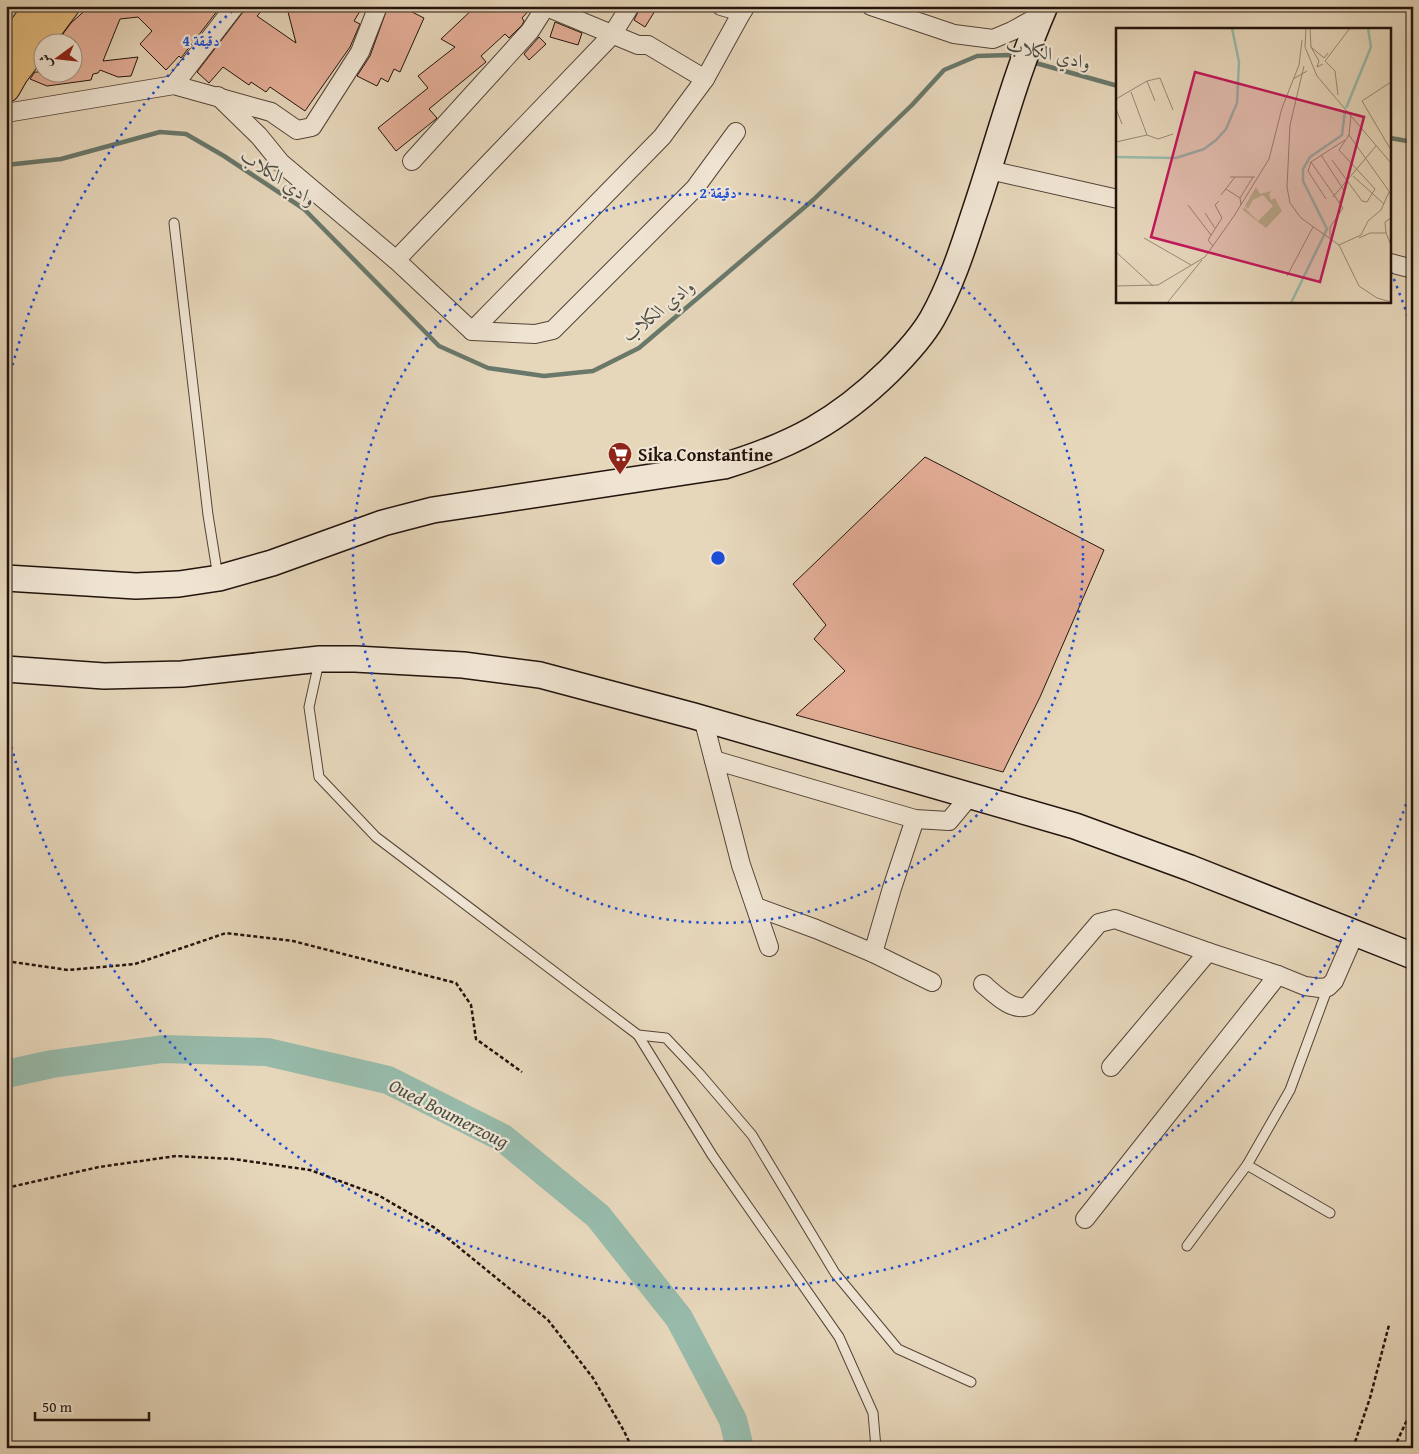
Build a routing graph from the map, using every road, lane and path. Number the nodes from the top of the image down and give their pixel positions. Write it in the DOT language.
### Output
graph roads {
  1 [pos="40,6"];
  2 [pos="65,6"];
  3 [pos="235,6"];
  4 [pos="378,6"];
  5 [pos="545,6"];
  6 [pos="630,6"];
  7 [pos="721,6"];
  8 [pos="871,6"];
  9 [pos="744,9"];
  10 [pos="1040,17"];
  11 [pos="612,35"];
  12 [pos="6,51"];
  13 [pos="705,79"];
  14 [pos="174,85"];
  15 [pos="6,88"];
  16 [pos="218,96"];
  17 [pos="6,113"];
  18 [pos="736,132"];
  19 [pos="412,160"];
  20 [pos="989,170"];
  21 [pos="1116,199"];
  22 [pos="174,223"];
  23 [pos="396,260"];
  24 [pos="1392,264"];
  25 [pos="1413,269"];
  26 [pos="472,331"];
  27 [pos="6,578"];
  28 [pos="218,578"];
  29 [pos="320,659"];
  30 [pos="6,669"];
  31 [pos="703,718"];
  32 [pos="714,760"];
  33 [pos="969,797"];
  34 [pos="915,819"];
  35 [pos="756,907"];
  36 [pos="1355,933"];
  37 [pos="769,947"];
  38 [pos="1208,952"];
  39 [pos="873,954"];
  40 [pos="1413,956"];
  41 [pos="6,961"];
  42 [pos="1278,975"];
  43 [pos="932,982"];
  44 [pos="983,984"];
  45 [pos="1328,987"];
  46 [pos="638,1035"];
  47 [pos="1111,1067"];
  48 [pos="522,1072"];
  49 [pos="1247,1165"];
  50 [pos="6,1188"];
  51 [pos="1330,1213"];
  52 [pos="1085,1219"];
  53 [pos="1187,1246"];
  54 [pos="1389,1325"];
  55 [pos="971,1382"];
  56 [pos="1413,1406"];
  57 [pos="632,1448"];
  58 [pos="876,1448"];
  59 [pos="1353,1448"];
  60 [pos="1394,1448"];
  1 -- 12 [label="highway"];
  2 -- 15 [label="highway"];
  3 -- 14 [label="street"];
  4 -- 16 [label="street"];
  5 -- 11 [label="street"];
  5 -- 19 [label="street"];
  6 -- 11 [label="street"];
  7 -- 9 [label="street"];
  8 -- 10 [label="street"];
  9 -- 13 [label="street"];
  10 -- 20 [label="street"];
  11 -- 13 [label="street"];
  11 -- 23 [label="street"];
  13 -- 26 [label="street"];
  14 -- 16 [label="street"];
  14 -- 17 [label="street"];
  16 -- 23 [label="street"];
  18 -- 26 [label="street"];
  20 -- 21 [label="street"];
  20 -- 28 [label="street"];
  22 -- 28 [label="lane"];
  23 -- 26 [label="street"];
  24 -- 25 [label="street"];
  27 -- 28 [label="street"];
  29 -- 30 [label="street"];
  29 -- 31 [label="street"];
  29 -- 46 [label="lane"];
  31 -- 32 [label="street"];
  31 -- 33 [label="street"];
  32 -- 34 [label="street"];
  32 -- 35 [label="street"];
  33 -- 34 [label="street"];
  33 -- 36 [label="street"];
  34 -- 39 [label="street"];
  35 -- 37 [label="street"];
  35 -- 39 [label="street"];
  36 -- 40 [label="street"];
  36 -- 45 [label="street"];
  38 -- 42 [label="street"];
  38 -- 44 [label="street"];
  38 -- 47 [label="street"];
  39 -- 43 [label="street"];
  41 -- 48 [label="path"];
  42 -- 45 [label="street"];
  42 -- 52 [label="street"];
  45 -- 49 [label="lane"];
  46 -- 55 [label="lane"];
  46 -- 58 [label="lane"];
  49 -- 51 [label="lane"];
  49 -- 53 [label="lane"];
  50 -- 57 [label="path"];
  54 -- 59 [label="path"];
  56 -- 60 [label="path"];
}
